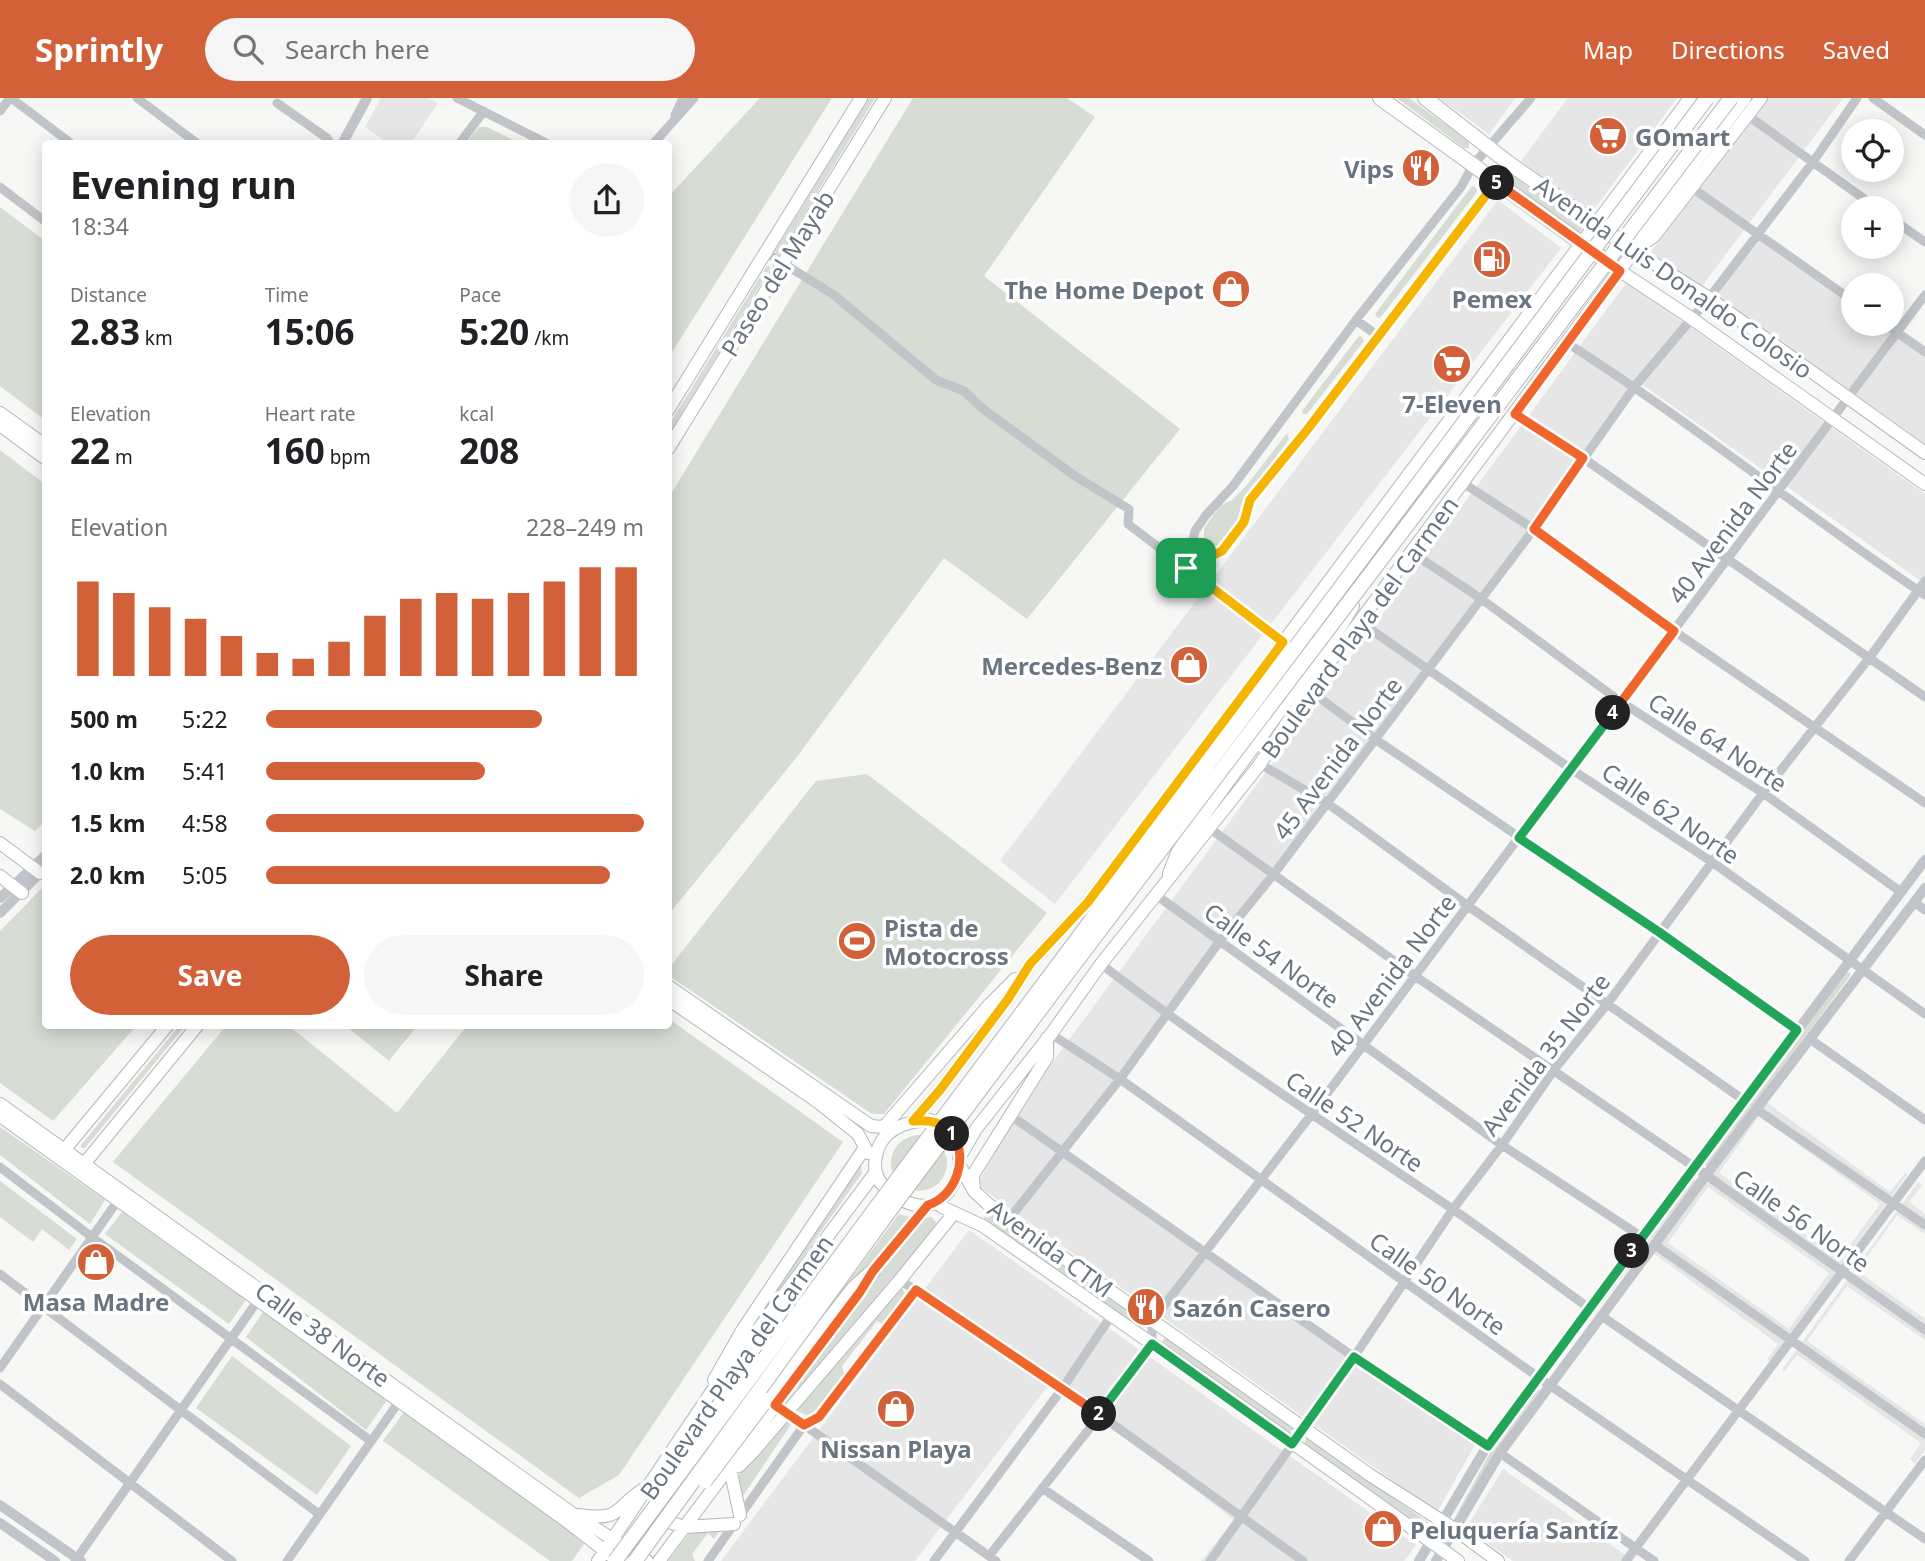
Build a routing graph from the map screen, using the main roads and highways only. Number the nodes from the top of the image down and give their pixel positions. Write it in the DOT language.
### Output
graph roads {
  1 [pos="861,98"];
  2 [pos="886,98"];
  3 [pos="1380,98"];
  4 [pos="1425,98"];
  5 [pos="1690,98"];
  6 [pos="1707,98"];
  7 [pos="1731,98"];
  8 [pos="1744,98"];
  9 [pos="1761,98"];
  10 [pos="1644,160"];
  11 [pos="1687,183"];
  12 [pos="1597,225"];
  13 [pos="1582,244"];
  14 [pos="1634,251"];
  15 [pos="1620,271"];
  16 [pos="1527,318"];
  17 [pos="1567,343"];
  18 [pos="672,403"];
  19 [pos="0,413"];
  20 [pos="0,425"];
  21 [pos="672,442"];
  22 [pos="42,443"];
  23 [pos="1925,453"];
  24 [pos="42,456"];
  25 [pos="1925,484"];
  26 [pos="1362,586"];
  27 [pos="1340,589"];
  28 [pos="1172,792"];
  29 [pos="0,843"];
  30 [pos="40,869"];
  31 [pos="1170,874"];
  32 [pos="0,876"];
  33 [pos="18,889"];
  34 [pos="1030,964"];
  35 [pos="672,989"];
  36 [pos="672,1002"];
  37 [pos="165,1029"];
  38 [pos="195,1029"];
  39 [pos="1049,1035"];
  40 [pos="0,1104"];
  41 [pos="0,1116"];
  42 [pos="913,1121"];
  43 [pos="889,1128"];
  44 [pos="864,1149"];
  45 [pos="61,1154"];
  46 [pos="960,1162"];
  47 [pos="875,1166"];
  48 [pos="81,1168"];
  49 [pos="974,1191"];
  50 [pos="932,1203"];
  51 [pos="954,1213"];
  52 [pos="810,1263"];
  53 [pos="873,1271"];
  54 [pos="712,1391"];
  55 [pos="402,1397"];
  56 [pos="776,1406"];
  57 [pos="730,1468"];
  58 [pos="648,1486"];
  59 [pos="573,1514"];
  60 [pos="685,1527"];
  61 [pos="632,1539"];
  62 [pos="614,1540"];
  63 [pos="646,1554"];
  64 [pos="1440,1556"];
  65 [pos="609,1558"];
  66 [pos="635,1561"];
  67 [pos="659,1561"];
  68 [pos="1458,1561"];
  69 [pos="1498,1561"];
  1 -- 18 [label="main road, Paseo del Mayab"];
  2 -- 21 [label="main road, Paseo del Mayab"];
  3 -- 13 [label="main road, Avenida Luis Donaldo Colosio"];
  4 -- 12 [label="main road, Avenida Luis Donaldo Colosio"];
  5 -- 10 [label="main road, Boulevard Playa del Carmen"];
  6 -- 27 [label="main road, bridge"];
  7 -- 26 [label="main road, bridge"];
  8 -- 11 [label="main road"];
  9 -- 11 [label="main road"];
  10 -- 11 [label="main road"];
  10 -- 12 [label="main road, Boulevard Playa del Carmen"];
  11 -- 14 [label="main road"];
  12 -- 13 [label="main road, Boulevard Playa del Carmen"];
  12 -- 14 [label="main road, Avenida Luis Donaldo Colosio"];
  13 -- 15 [label="main road, Avenida Luis Donaldo Colosio"];
  13 -- 16 [label="main road, Boulevard Playa del Carmen"];
  14 -- 15 [label="main road, Boulevard Playa del Carmen"];
  14 -- 23 [label="main road, Avenida Luis Donaldo Colosio"];
  15 -- 17 [label="main road, Boulevard Playa del Carmen"];
  15 -- 25 [label="main road, Avenida Luis Donaldo Colosio"];
  16 -- 17 [label="main road"];
  16 -- 28 [label="main road, Boulevard Playa del Carmen"];
  17 -- 31 [label="main road, Boulevard Playa del Carmen"];
  19 -- 22 [label="main road"];
  20 -- 24 [label="main road"];
  26 -- 31 [label="main road, bridge"];
  26 -- 63 [label="main road, bridge"];
  27 -- 28 [label="main road, bridge"];
  27 -- 61 [label="main road, bridge"];
  28 -- 34 [label="main road, Boulevard Playa del Carmen"];
  29 -- 30 [label="main road"];
  31 -- 39 [label="main road, Boulevard Playa del Carmen"];
  32 -- 33 [label="main road"];
  34 -- 42 [label="main road, Boulevard Playa del Carmen"];
  34 -- 43 [label="main road"];
  35 -- 43 [label="main road"];
  36 -- 44 [label="main road"];
  37 -- 45 [label="main road"];
  38 -- 48 [label="main road"];
  39 -- 46 [label="main road, Boulevard Playa del Carmen"];
  39 -- 49 [label="main road"];
  40 -- 45 [label="main road, Calle 38 Norte"];
  41 -- 45 [label="main road, Calle 38 Norte"];
  42 -- 43 [label="main road"];
  42 -- 46 [label="main road"];
  43 -- 47 [label="main road"];
  44 -- 47 [label="main road"];
  44 -- 54 [label="main road"];
  45 -- 48 [label="main road, Calle 38 Norte"];
  46 -- 49 [label="main road, Avenida CTM"];
  46 -- 50 [label="main road"];
  47 -- 50 [label="main road"];
  47 -- 52 [label="main road, Boulevard Playa del Carmen"];
  48 -- 55 [label="main road, Calle 38 Norte"];
  49 -- 69 [label="main road, Avenida CTM"];
  50 -- 51 [label="main road, Avenida CTM"];
  50 -- 53 [label="main road"];
  51 -- 56 [label="main road, Boulevard Playa del Carmen"];
  51 -- 64 [label="main road, Avenida CTM"];
  52 -- 54 [label="main road, Boulevard Playa del Carmen"];
  52 -- 61 [label="main road, bridge"];
  53 -- 56 [label="main road"];
  54 -- 58 [label="main road, Boulevard Playa del Carmen"];
  55 -- 59 [label="main road, Calle 38 Norte"];
  55 -- 65 [label="main road, Calle 38 Norte"];
  56 -- 57 [label="main road, Boulevard Playa del Carmen"];
  56 -- 63 [label="main road, bridge"];
  57 -- 60 [label="main road, Boulevard Playa del Carmen"];
  57 -- 60 [label="main road"];
  58 -- 59 [label="main road"];
  58 -- 60 [label="main road"];
  58 -- 62 [label="main road, Boulevard Playa del Carmen"];
  59 -- 62 [label="main road, Calle 38 Norte"];
  60 -- 67 [label="main road, Boulevard Playa del Carmen"];
  61 -- 65 [label="main road, bridge"];
  62 -- 63 [label="main road, Calle 38 Norte"];
  62 -- 65 [label="main road, Boulevard Playa del Carmen"];
  63 -- 66 [label="main road, bridge"];
  64 -- 68 [label="main road, Avenida CTM"];
}
